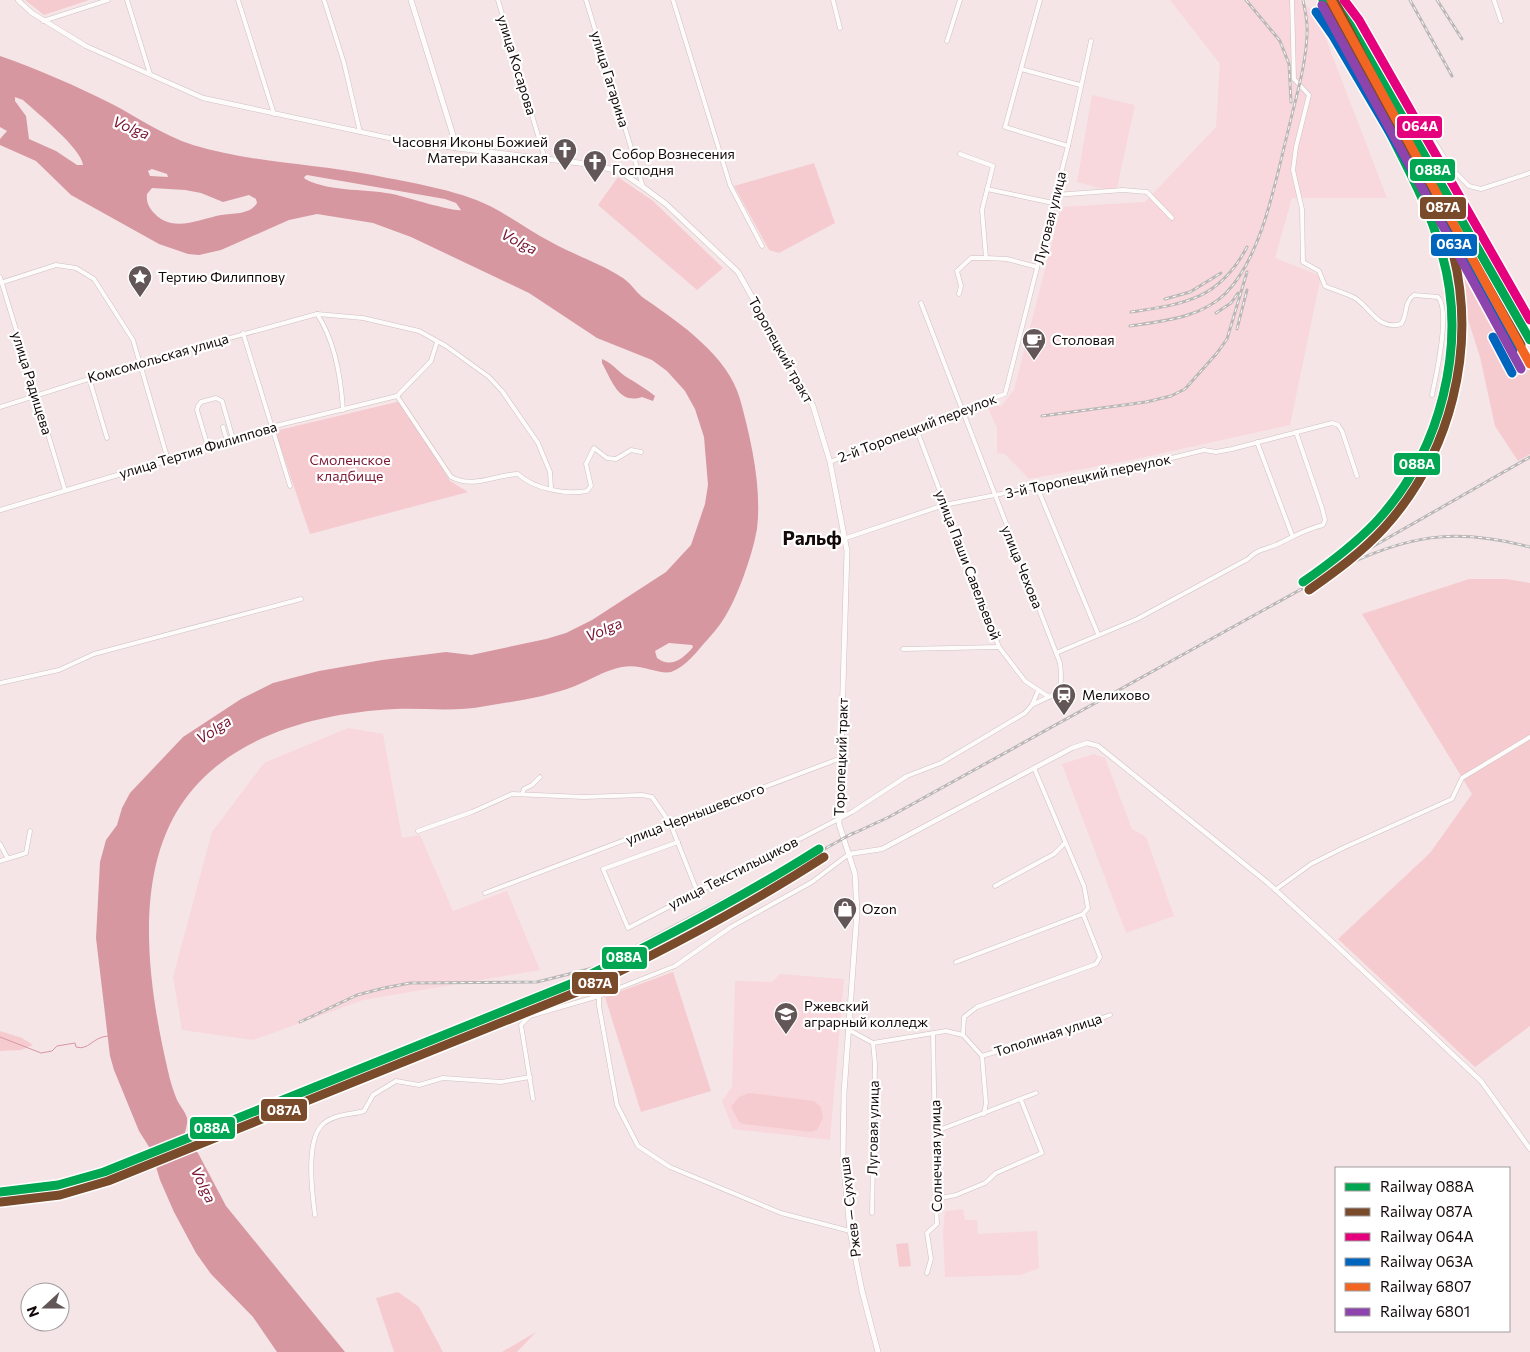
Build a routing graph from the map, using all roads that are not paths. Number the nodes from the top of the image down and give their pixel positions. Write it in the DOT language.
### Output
graph roads {
  1 [pos="18,0"];
  2 [pos="108,0"];
  3 [pos="127,0"];
  4 [pos="238,0"];
  5 [pos="324,0"];
  6 [pos="411,0"];
  7 [pos="498,0"];
  8 [pos="586,0"];
  9 [pos="673,0"];
  10 [pos="833,0"];
  11 [pos="960,0"];
  12 [pos="1040,0"];
  13 [pos="1292,0"];
  14 [pos="1346,0"];
  15 [pos="1494,0"];
  16 [pos="43,21"];
  17 [pos="1501,21"];
  18 [pos="840,28"];
  19 [pos="947,40"];
  20 [pos="1091,41"];
  21 [pos="1021,69"];
  22 [pos="150,76"];
  23 [pos="1080,85"];
  24 [pos="274,114"];
  25 [pos="360,132"];
  26 [pos="1068,146"];
  27 [pos="457,148"];
  28 [pos="960,154"];
  29 [pos="545,159"];
  30 [pos="1530,173"];
  31 [pos="643,187"];
  32 [pos="987,189"];
  33 [pos="1055,195"];
  34 [pos="1053,203"];
  35 [pos="1172,218"];
  36 [pos="762,246"];
  37 [pos="986,258"];
  38 [pos="1037,267"];
  39 [pos="0,277"];
  40 [pos="1,283"];
  41 [pos="959,294"];
  42 [pos="921,303"];
  43 [pos="317,314"];
  44 [pos="243,333"];
  45 [pos="437,342"];
  46 [pos="139,363"];
  47 [pos="89,378"];
  48 [pos="1005,394"];
  49 [pos="36,395"];
  50 [pos="1432,395"];
  51 [pos="397,396"];
  52 [pos="0,407"];
  53 [pos="962,409"];
  54 [pos="343,410"];
  55 [pos="223,426"];
  56 [pos="271,427"];
  57 [pos="916,428"];
  58 [pos="1296,432"];
  59 [pos="107,438"];
  60 [pos="234,439"];
  61 [pos="227,441"];
  62 [pos="1257,442"];
  63 [pos="208,447"];
  64 [pos="641,452"];
  65 [pos="168,460"];
  66 [pos="830,462"];
  67 [pos="1357,476"];
  68 [pos="290,486"];
  69 [pos="1037,487"];
  70 [pos="551,488"];
  71 [pos="65,490"];
  72 [pos="994,496"];
  73 [pos="944,505"];
  74 [pos="0,510"];
  75 [pos="1292,535"];
  76 [pos="846,538"];
  77 [pos="301,599"];
  78 [pos="1098,634"];
  79 [pos="999,647"];
  80 [pos="903,649"];
  81 [pos="1056,653"];
  82 [pos="0,683"];
  83 [pos="1038,691"];
  84 [pos="1049,697"];
  85 [pos="1032,705"];
  86 [pos="1530,737"];
  87 [pos="841,758"];
  88 [pos="1034,768"];
  89 [pos="540,777"];
  90 [pos="522,794"];
  91 [pos="839,819"];
  92 [pos="670,823"];
  93 [pos="30,831"];
  94 [pos="418,831"];
  95 [pos="678,842"];
  96 [pos="1066,843"];
  97 [pos="0,844"];
  98 [pos="849,854"];
  99 [pos="7,857"];
  100 [pos="0,861"];
  101 [pos="994,886"];
  102 [pos="1275,890"];
  103 [pos="697,891"];
  104 [pos="485,893"];
  105 [pos="1083,914"];
  106 [pos="956,962"];
  107 [pos="599,996"];
  108 [pos="1110,1015"];
  109 [pos="849,1030"];
  110 [pos="933,1034"];
  111 [pos="963,1035"];
  112 [pos="873,1043"];
  113 [pos="982,1056"];
  114 [pos="530,1077"];
  115 [pos="1036,1093"];
  116 [pos="534,1099"];
  117 [pos="1021,1100"];
  118 [pos="984,1114"];
  119 [pos="934,1132"];
  120 [pos="1530,1149"];
  121 [pos="936,1199"];
  122 [pos="872,1213"];
  123 [pos="315,1215"];
  124 [pos="850,1230"];
  125 [pos="927,1273"];
  126 [pos="878,1352"];
  1 -- 16 [label="street"];
  2 -- 16 [label="street"];
  3 -- 22 [label="street"];
  4 -- 24 [label="street"];
  5 -- 25 [label="street"];
  6 -- 27 [label="main road"];
  7 -- 29 [label="street, улица Косарова"];
  8 -- 31 [label="street, улица Гагарина"];
  9 -- 36 [label="street"];
  10 -- 18 [label="street"];
  11 -- 19 [label="street"];
  12 -- 21 [label="street"];
  13 -- 50 [label="street"];
  14 -- 30 [label="street"];
  15 -- 17 [label="street"];
  16 -- 22 [label="street"];
  20 -- 23 [label="street, Луговая улица"];
  21 -- 23 [label="street"];
  21 -- 26 [label="street"];
  22 -- 24 [label="street"];
  23 -- 26 [label="street, Луговая улица"];
  24 -- 25 [label="street"];
  25 -- 27 [label="street"];
  26 -- 33 [label="street, Луговая улица"];
  27 -- 29 [label="main road, Торопецкий тракт"];
  28 -- 32 [label="street"];
  29 -- 31 [label="main road, Торопецкий тракт"];
  31 -- 66 [label="main road, Торопецкий тракт"];
  32 -- 34 [label="street"];
  32 -- 37 [label="street"];
  33 -- 34 [label="street, Луговая улица"];
  33 -- 35 [label="street"];
  34 -- 38 [label="street, Луговая улица"];
  37 -- 38 [label="street"];
  37 -- 41 [label="street"];
  38 -- 48 [label="street, Луговая улица"];
  39 -- 40 [label="street, улица Радищева"];
  40 -- 46 [label="street"];
  40 -- 49 [label="street, улица Радищева"];
  42 -- 53 [label="street, улица Чехова"];
  43 -- 44 [label="street, Комсомольская улица"];
  43 -- 45 [label="street, Комсомольская улица"];
  43 -- 54 [label="street"];
  44 -- 46 [label="street, Комсомольская улица"];
  44 -- 56 [label="street"];
  45 -- 51 [label="street"];
  45 -- 70 [label="street, Комсомольская улица"];
  46 -- 47 [label="street, Комсомольская улица"];
  46 -- 65 [label="street"];
  47 -- 49 [label="street, Комсомольская улица"];
  47 -- 59 [label="street"];
  48 -- 53 [label="street, 2-й Торопецкий переулок"];
  49 -- 52 [label="street, Комсомольская улица"];
  49 -- 71 [label="street, улица Радищева"];
  51 -- 54 [label="street, улица Тертия Филиппова"];
  51 -- 70 [label="street"];
  53 -- 57 [label="street, 2-й Торопецкий переулок"];
  53 -- 72 [label="street, улица Чехова"];
  54 -- 56 [label="street, улица Тертия Филиппова"];
  55 -- 61 [label="street"];
  56 -- 60 [label="street, улица Тертия Филиппова"];
  56 -- 68 [label="street"];
  57 -- 66 [label="street, 2-й Торопецкий переулок"];
  57 -- 73 [label="street, улица Паши Савельевой"];
  58 -- 62 [label="street, 3-й Торопецкий переулок"];
  58 -- 67 [label="street, 3-й Торопецкий переулок"];
  58 -- 75 [label="street"];
  60 -- 61 [label="street, улица Тертия Филиппова"];
  60 -- 63 [label="street"];
  61 -- 63 [label="street, улица Тертия Филиппова"];
  62 -- 69 [label="street, 3-й Торопецкий переулок"];
  62 -- 75 [label="street"];
  63 -- 65 [label="street, улица Тертия Филиппова"];
  64 -- 70 [label="street"];
  65 -- 71 [label="street, улица Тертия Филиппова"];
  66 -- 76 [label="main road, Торопецкий тракт"];
  69 -- 72 [label="street, 3-й Торопецкий переулок"];
  69 -- 78 [label="street"];
  71 -- 74 [label="street, улица Тертия Филиппова"];
  72 -- 73 [label="street, 3-й Торопецкий переулок"];
  72 -- 81 [label="street, улица Чехова"];
  73 -- 76 [label="street, 3-й Торопецкий переулок"];
  73 -- 79 [label="street, улица Паши Савельевой"];
  75 -- 78 [label="street"];
  76 -- 87 [label="main road, Торопецкий тракт"];
  77 -- 82 [label="street"];
  78 -- 81 [label="street"];
  79 -- 80 [label="street"];
  79 -- 83 [label="street, улица Паши Савельевой"];
  81 -- 84 [label="street, улица Чехова"];
  83 -- 84 [label="street, улица Паши Савельевой"];
  83 -- 85 [label="street"];
  84 -- 85 [label="street, улица Чехова"];
  85 -- 91 [label="street"];
  86 -- 102 [label="street"];
  87 -- 91 [label="main road, Торопецкий тракт"];
  87 -- 92 [label="street, улица Чернышевского"];
  88 -- 96 [label="street"];
  88 -- 98 [label="street"];
  88 -- 102 [label="street"];
  89 -- 90 [label="street"];
  90 -- 92 [label="street"];
  90 -- 94 [label="street"];
  91 -- 98 [label="main road, Торопецкий тракт"];
  91 -- 103 [label="street, улица Текстильщиков"];
  92 -- 95 [label="street"];
  92 -- 104 [label="street, улица Чернышевского"];
  93 -- 99 [label="street"];
  95 -- 103 [label="street"];
  95 -- 103 [label="street, улица Текстильщиков"];
  96 -- 101 [label="street"];
  96 -- 105 [label="street"];
  97 -- 99 [label="street"];
  98 -- 107 [label="street"];
  98 -- 109 [label="main road"];
  99 -- 100 [label="street"];
  102 -- 120 [label="street"];
  105 -- 106 [label="street"];
  105 -- 111 [label="street"];
  107 -- 114 [label="street"];
  107 -- 124 [label="street"];
  108 -- 113 [label="street, Тополиная улица"];
  109 -- 112 [label="street"];
  109 -- 124 [label="main road, Ржев — Сухуша"];
  110 -- 111 [label="street"];
  110 -- 112 [label="street"];
  110 -- 119 [label="street, Солнечная улица"];
  111 -- 113 [label="street, Тополиная улица"];
  112 -- 122 [label="street, Луговая улица"];
  113 -- 118 [label="street"];
  114 -- 116 [label="street"];
  114 -- 123 [label="street"];
  115 -- 117 [label="street"];
  117 -- 118 [label="street"];
  117 -- 121 [label="street"];
  118 -- 119 [label="street"];
  119 -- 121 [label="street, Солнечная улица"];
  121 -- 125 [label="street, Солнечная улица"];
  124 -- 126 [label="main road, Ржев — Сухуша"];
}
